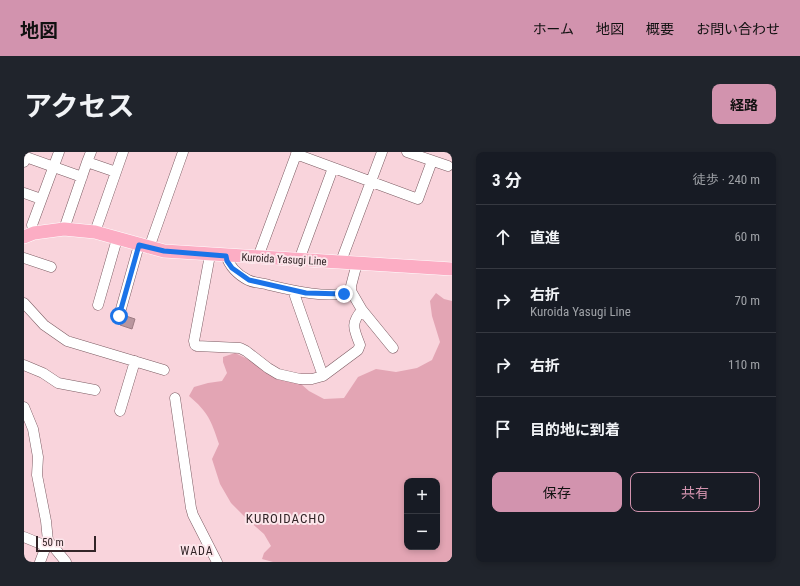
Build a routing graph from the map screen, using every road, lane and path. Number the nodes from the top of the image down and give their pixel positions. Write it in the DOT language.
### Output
graph roads {
  1 [pos="59,152"];
  2 [pos="123,152"];
  3 [pos="183,152"];
  4 [pos="382,152"];
  5 [pos="407,152"];
  6 [pos="297,153"];
  7 [pos="89,157"];
  8 [pos="432,161"];
  9 [pos="24,162"];
  10 [pos="54,166"];
  11 [pos="448,166"];
  12 [pos="333,168"];
  13 [pos="116,172"];
  14 [pos="82,177"];
  15 [pos="371,181"];
  16 [pos="24,193"];
  17 [pos="41,199"];
  18 [pos="64,229"];
  19 [pos="95,232"];
  20 [pos="29,235"];
  21 [pos="117,239"];
  22 [pos="144,246"];
  23 [pos="210,254"];
  24 [pos="226,256"];
  25 [pos="24,258"];
  26 [pos="258,258"];
  27 [pos="301,260"];
  28 [pos="343,262"];
  29 [pos="357,263"];
  30 [pos="51,267"];
  31 [pos="452,270"];
  32 [pos="351,290"];
  33 [pos="296,291"];
  34 [pos="24,303"];
  35 [pos="98,305"];
  36 [pos="362,310"];
  37 [pos="119,316"];
  38 [pos="393,348"];
  39 [pos="134,361"];
  40 [pos="24,365"];
  41 [pos="164,370"];
  42 [pos="322,376"];
  43 [pos="95,390"];
  44 [pos="175,398"];
  45 [pos="24,407"];
  46 [pos="120,411"];
  47 [pos="24,537"];
  48 [pos="47,544"];
  49 [pos="40,562"];
  50 [pos="66,562"];
  51 [pos="217,562"];
  1 -- 10 [label="street"];
  2 -- 13 [label="street"];
  3 -- 22 [label="street"];
  4 -- 15 [label="street"];
  5 -- 8 [label="street"];
  6 -- 12 [label="street"];
  6 -- 26 [label="street"];
  7 -- 13 [label="street"];
  7 -- 14 [label="street"];
  8 -- 11 [label="street"];
  8 -- 15 [label="street"];
  9 -- 10 [label="street"];
  10 -- 14 [label="street"];
  10 -- 17 [label="street"];
  12 -- 15 [label="street"];
  12 -- 27 [label="street"];
  13 -- 19 [label="street"];
  14 -- 18 [label="street"];
  15 -- 28 [label="street"];
  16 -- 17 [label="street"];
  17 -- 20 [label="street"];
  18 -- 19 [label="main road, Kuroida Yasugi Line"];
  18 -- 20 [label="main road, Kuroida Yasugi Line"];
  19 -- 21 [label="main road, Kuroida Yasugi Line"];
  21 -- 22 [label="main road, Kuroida Yasugi Line"];
  21 -- 35 [label="street"];
  22 -- 23 [label="main road, Kuroida Yasugi Line"];
  22 -- 37 [label="street"];
  23 -- 24 [label="main road, Kuroida Yasugi Line"];
  23 -- 42 [label="street"];
  24 -- 26 [label="main road, Kuroida Yasugi Line"];
  24 -- 33 [label="street"];
  25 -- 30 [label="street"];
  26 -- 27 [label="main road, Kuroida Yasugi Line"];
  27 -- 28 [label="main road, Kuroida Yasugi Line"];
  28 -- 29 [label="main road, Kuroida Yasugi Line"];
  29 -- 31 [label="main road, Kuroida Yasugi Line"];
  29 -- 32 [label="street"];
  32 -- 33 [label="street"];
  32 -- 36 [label="street"];
  33 -- 42 [label="street"];
  34 -- 39 [label="street"];
  36 -- 38 [label="street"];
  36 -- 42 [label="street"];
  39 -- 41 [label="street"];
  39 -- 46 [label="street"];
  40 -- 43 [label="street"];
  44 -- 51 [label="street"];
  45 -- 48 [label="street"];
  47 -- 48 [label="street"];
  48 -- 49 [label="street"];
  48 -- 50 [label="street"];
}
